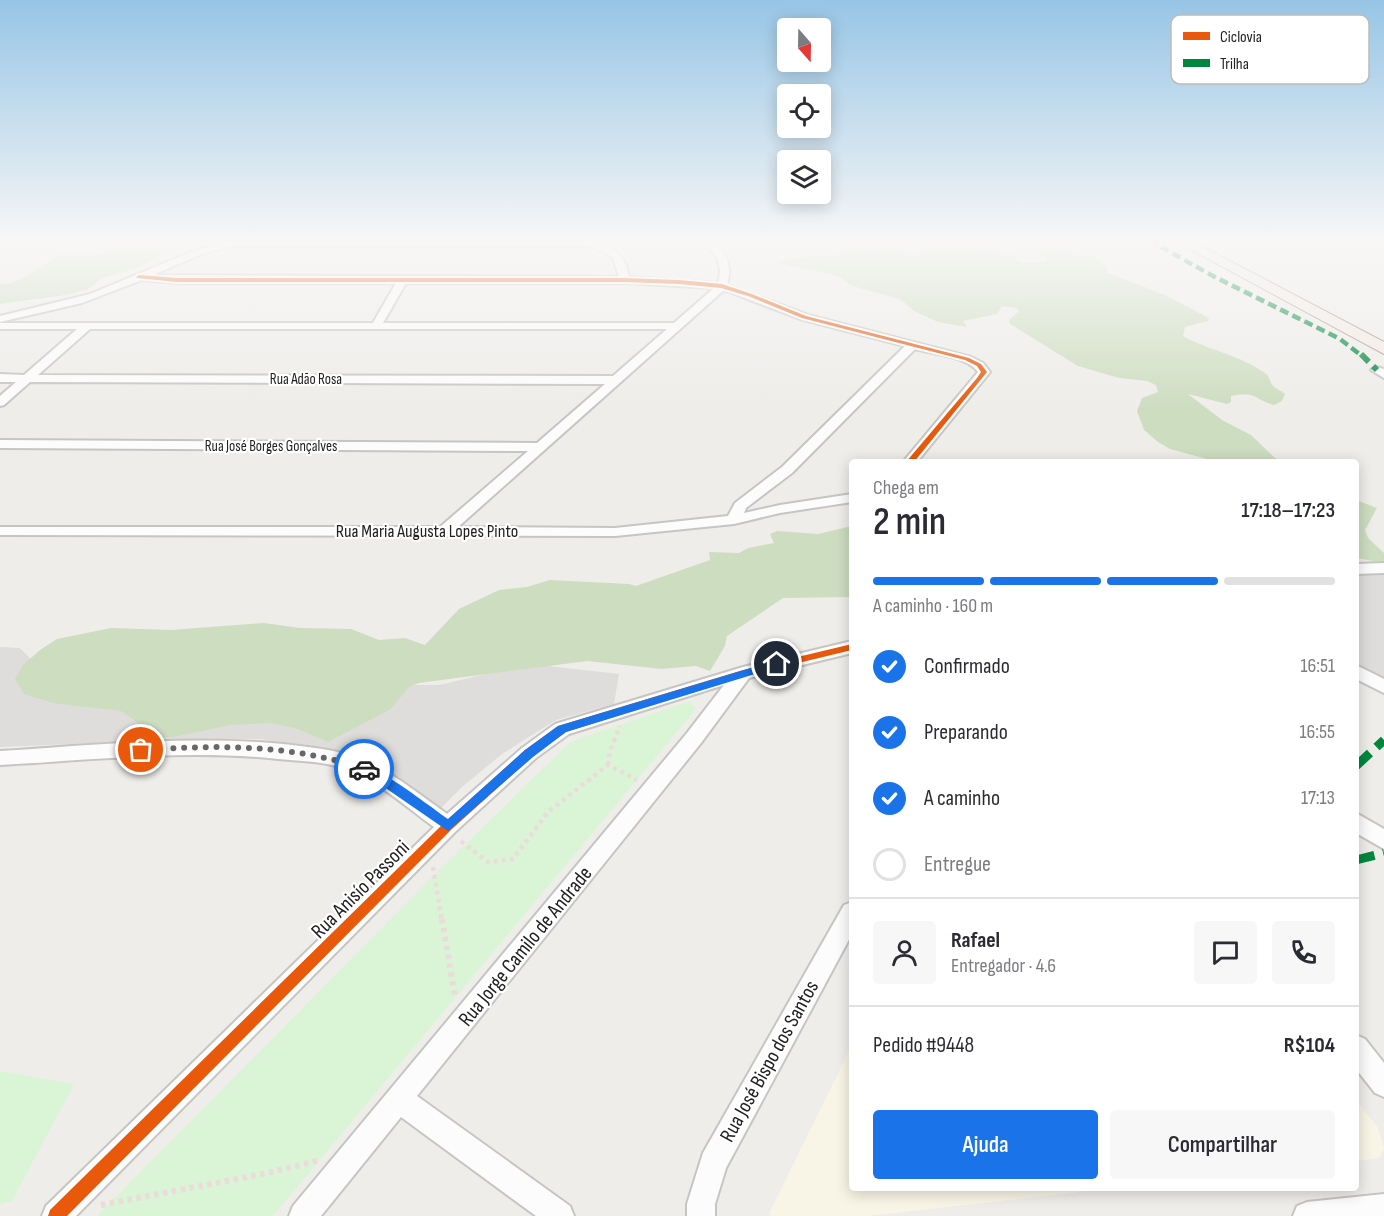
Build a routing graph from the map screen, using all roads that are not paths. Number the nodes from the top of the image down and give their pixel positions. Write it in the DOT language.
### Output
graph roads {
  1 [pos="90,297"];
  2 [pos="393,297"];
  3 [pos="709,297"];
  4 [pos="754,297"];
  5 [pos="1286,297"];
  6 [pos="54,308"];
  7 [pos="0,319"];
  8 [pos="58,325"];
  9 [pos="88,325"];
  10 [pos="0,326"];
  11 [pos="376,326"];
  12 [pos="675,326"];
  13 [pos="914,344"];
  14 [pos="1384,349"];
  15 [pos="0,378"];
  16 [pos="26,378"];
  17 [pos="613,380"];
  18 [pos="0,402"];
  19 [pos="0,444"];
  20 [pos="542,447"];
  21 [pos="912,459"];
  22 [pos="787,470"];
  23 [pos="849,498"];
  24 [pos="780,509"];
  25 [pos="734,520"];
  26 [pos="0,531"];
  27 [pos="445,531"];
  28 [pos="1384,568"];
  29 [pos="1359,569"];
  30 [pos="849,648"];
  31 [pos="742,673"];
  32 [pos="1359,673"];
  33 [pos="1384,687"];
  34 [pos="0,758"];
  35 [pos="1359,824"];
  36 [pos="454,833"];
  37 [pos="1384,840"];
  38 [pos="849,917"];
  39 [pos="1359,1052"];
  40 [pos="1384,1084"];
  41 [pos="400,1100"];
  42 [pos="1384,1208"];
  43 [pos="1325,1215"];
  44 [pos="56,1216"];
  45 [pos="303,1216"];
  46 [pos="560,1216"];
  47 [pos="701,1216"];
  1 -- 6 [label="street"];
  2 -- 11 [label="street"];
  3 -- 12 [label="street"];
  4 -- 13 [label="street"];
  5 -- 14 [label="main road"];
  6 -- 7 [label="street"];
  6 -- 8 [label="street"];
  8 -- 9 [label="street"];
  8 -- 10 [label="street"];
  9 -- 11 [label="street"];
  9 -- 16 [label="street"];
  11 -- 12 [label="street"];
  12 -- 17 [label="street"];
  13 -- 21 [label="street"];
  13 -- 22 [label="street"];
  15 -- 16 [label="street, Rua Adão Rosa"];
  16 -- 17 [label="street, Rua Adão Rosa"];
  16 -- 18 [label="street"];
  17 -- 20 [label="street"];
  19 -- 20 [label="street, Rua José Borges Gonçalves"];
  20 -- 27 [label="street"];
  22 -- 24 [label="street"];
  22 -- 25 [label="street"];
  23 -- 24 [label="street, Rua Maria Augusta Lopes Pinto"];
  24 -- 25 [label="street, Rua Maria Augusta Lopes Pinto"];
  25 -- 27 [label="street, Rua Maria Augusta Lopes Pinto"];
  26 -- 27 [label="street, Rua Maria Augusta Lopes Pinto"];
  28 -- 29 [label="street"];
  30 -- 31 [label="street, Rua Anisío Passoni"];
  31 -- 36 [label="street, Rua Anisío Passoni"];
  31 -- 41 [label="street, Rua Jorge Camilo de Andrade"];
  32 -- 33 [label="street"];
  34 -- 36 [label="street"];
  35 -- 37 [label="street"];
  36 -- 44 [label="street, Rua Anisío Passoni"];
  38 -- 47 [label="street, Rua José Bispo dos Santos"];
  39 -- 40 [label="street"];
  41 -- 45 [label="street, Rua Jorge Camilo de Andrade"];
  41 -- 46 [label="street"];
  42 -- 43 [label="street"];
}
